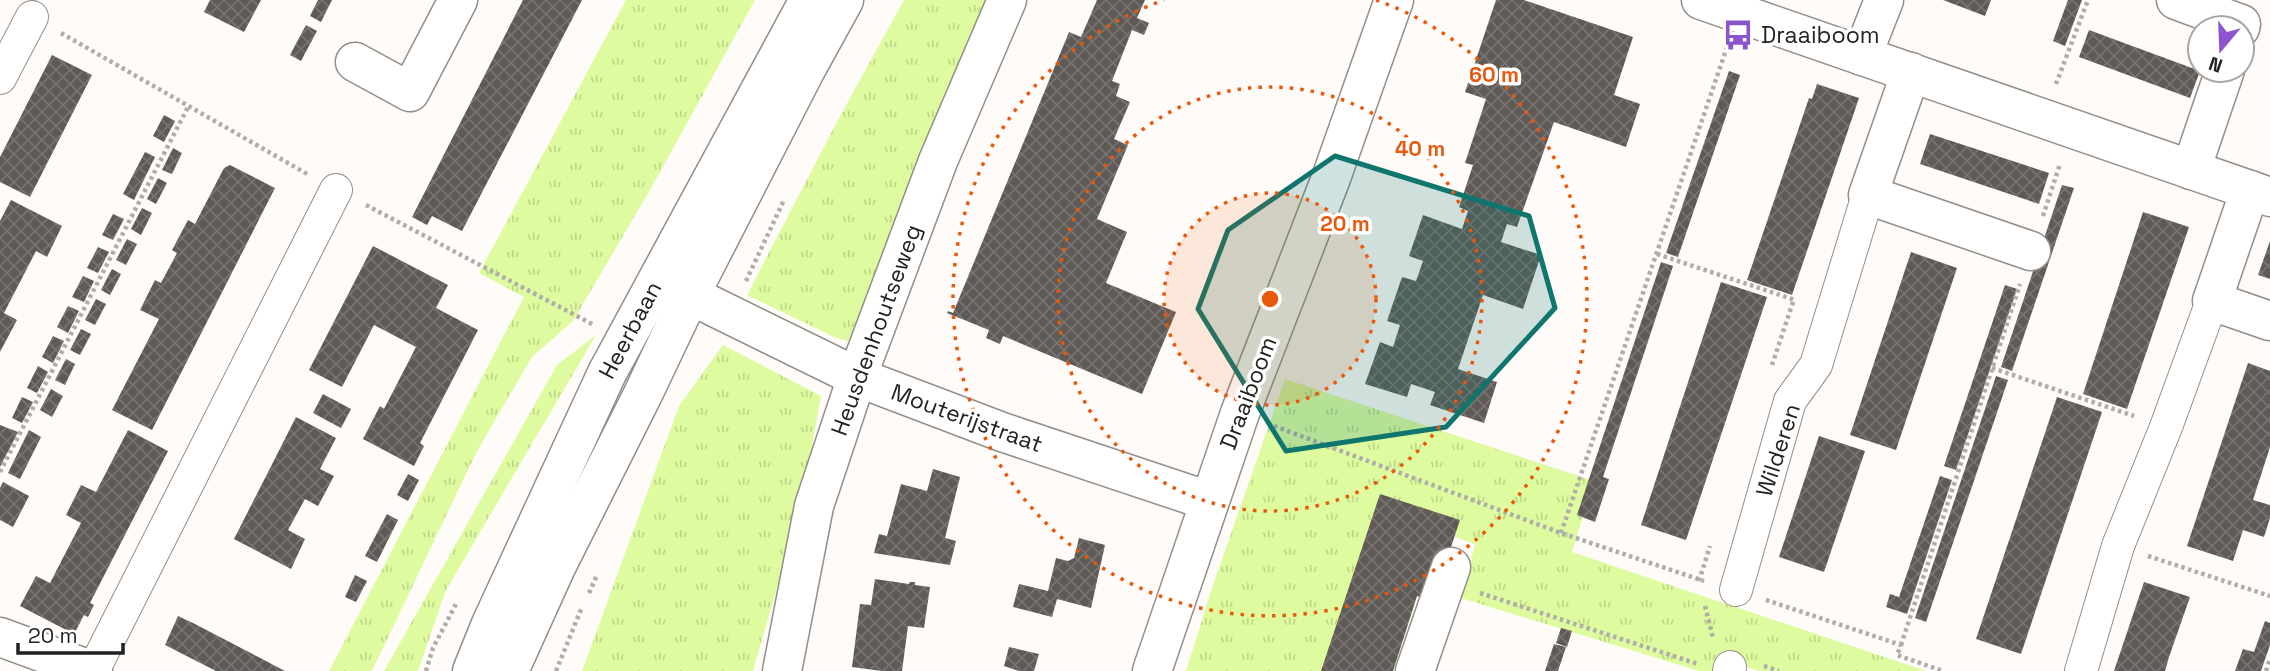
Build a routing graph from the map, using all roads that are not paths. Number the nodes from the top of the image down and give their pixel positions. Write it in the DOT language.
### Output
graph roads {
  1 [pos="458,0"];
  2 [pos="809,0"];
  3 [pos="844,0"];
  4 [pos="1007,0"];
  5 [pos="1394,0"];
  6 [pos="1701,0"];
  7 [pos="1884,0"];
  8 [pos="2176,0"];
  9 [pos="2231,14"];
  10 [pos="32,17"];
  11 [pos="1862,56"];
  12 [pos="355,62"];
  13 [pos="1910,72"];
  14 [pos="0,78"];
  15 [pos="2220,84"];
  16 [pos="2191,170"];
  17 [pos="336,190"];
  18 [pos="2260,193"];
  19 [pos="1868,195"];
  20 [pos="2031,251"];
  21 [pos="675,285"];
  22 [pos="2212,300"];
  23 [pos="2270,321"];
  24 [pos="857,377"];
  25 [pos="1209,501"];
  26 [pos="1448,575"];
  27 [pos="1735,590"];
  28 [pos="0,637"];
  29 [pos="93,671"];
  30 [pos="472,671"];
  31 [pos="509,671"];
  32 [pos="782,671"];
  33 [pos="1152,671"];
  34 [pos="1415,671"];
  35 [pos="2081,671"];
  1 -- 12 [label="street"];
  2 -- 21 [label="street, Heerbaan"];
  3 -- 21 [label="street, Heerbaan"];
  4 -- 24 [label="street, Heusdenhoutseweg"];
  5 -- 25 [label="street, Draaiboom"];
  6 -- 11 [label="street"];
  7 -- 11 [label="street"];
  8 -- 9 [label="street"];
  10 -- 14 [label="street"];
  11 -- 13 [label="street"];
  13 -- 16 [label="street"];
  13 -- 19 [label="street, Wilderen"];
  15 -- 16 [label="street"];
  16 -- 18 [label="street"];
  17 -- 29 [label="street"];
  18 -- 22 [label="street"];
  19 -- 20 [label="street"];
  19 -- 27 [label="street, Wilderen"];
  21 -- 24 [label="street, Mouterijstraat"];
  21 -- 30 [label="street, Heerbaan"];
  21 -- 31 [label="street, Heerbaan"];
  22 -- 23 [label="street"];
  22 -- 35 [label="street"];
  24 -- 25 [label="street, Mouterijstraat"];
  24 -- 32 [label="street, Heusdenhoutseweg"];
  25 -- 33 [label="street, Draaiboom"];
  26 -- 34 [label="street"];
  28 -- 29 [label="street"];
}
